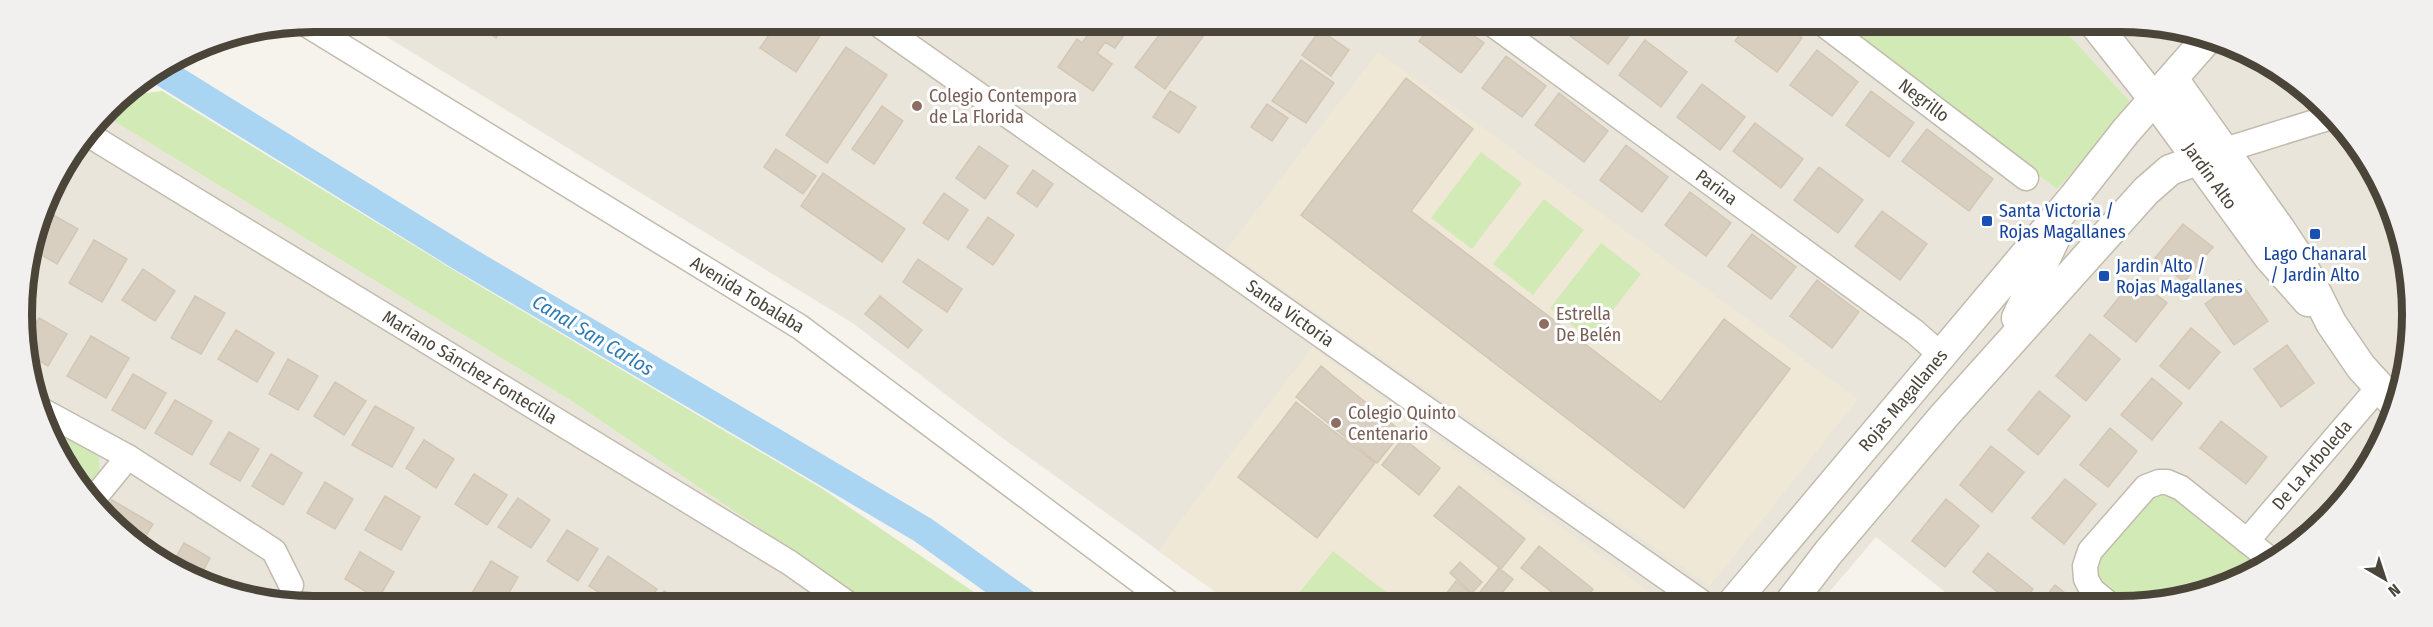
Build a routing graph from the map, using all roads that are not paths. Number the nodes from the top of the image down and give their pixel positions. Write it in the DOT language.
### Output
graph roads {
  1 [pos="319,32"];
  2 [pos="889,32"];
  3 [pos="1503,32"];
  4 [pos="1834,32"];
  5 [pos="2104,32"];
  6 [pos="2203,44"];
  7 [pos="2164,89"];
  8 [pos="2324,119"];
  9 [pos="93,138"];
  10 [pos="2212,154"];
  11 [pos="2026,178"];
  12 [pos="2074,197"];
  13 [pos="1941,355"];
  14 [pos="1989,364"];
  15 [pos="2386,396"];
  16 [pos="50,415"];
  17 [pos="1944,416"];
  18 [pos="128,457"];
  19 [pos="97,494"];
  20 [pos="2247,541"];
  21 [pos="2265,555"];
  22 [pos="291,585"];
  23 [pos="837,596"];
  24 [pos="1160,596"];
  25 [pos="1694,596"];
  26 [pos="1738,596"];
  27 [pos="1794,596"];
  28 [pos="2099,596"];
  1 -- 24 [label="street, Avenida Tobalaba"];
  2 -- 25 [label="street, Santa Victoria"];
  3 -- 13 [label="street, Parina"];
  4 -- 11 [label="street, Negrillo"];
  5 -- 7 [label="street, Jardín Alto"];
  6 -- 7 [label="street, Rojas Magallanes"];
  7 -- 10 [label="street, Jardín Alto"];
  7 -- 12 [label="street, Rojas Magallanes"];
  8 -- 10 [label="street"];
  9 -- 23 [label="street, Mariano Sánchez Fontecilla"];
  10 -- 14 [label="street, Rojas Magallanes"];
  10 -- 15 [label="street, Jardín Alto"];
  12 -- 13 [label="street, Rojas Magallanes"];
  12 -- 14 [label="street, Rojas Magallanes"];
  13 -- 17 [label="street"];
  13 -- 26 [label="street, Rojas Magallanes"];
  14 -- 17 [label="street, Rojas Magallanes"];
  15 -- 20 [label="street, De La Arboleda"];
  16 -- 18 [label="street"];
  17 -- 27 [label="street, Rojas Magallanes"];
  18 -- 19 [label="street"];
  18 -- 22 [label="street"];
  20 -- 21 [label="street"];
  20 -- 28 [label="street"];
}
